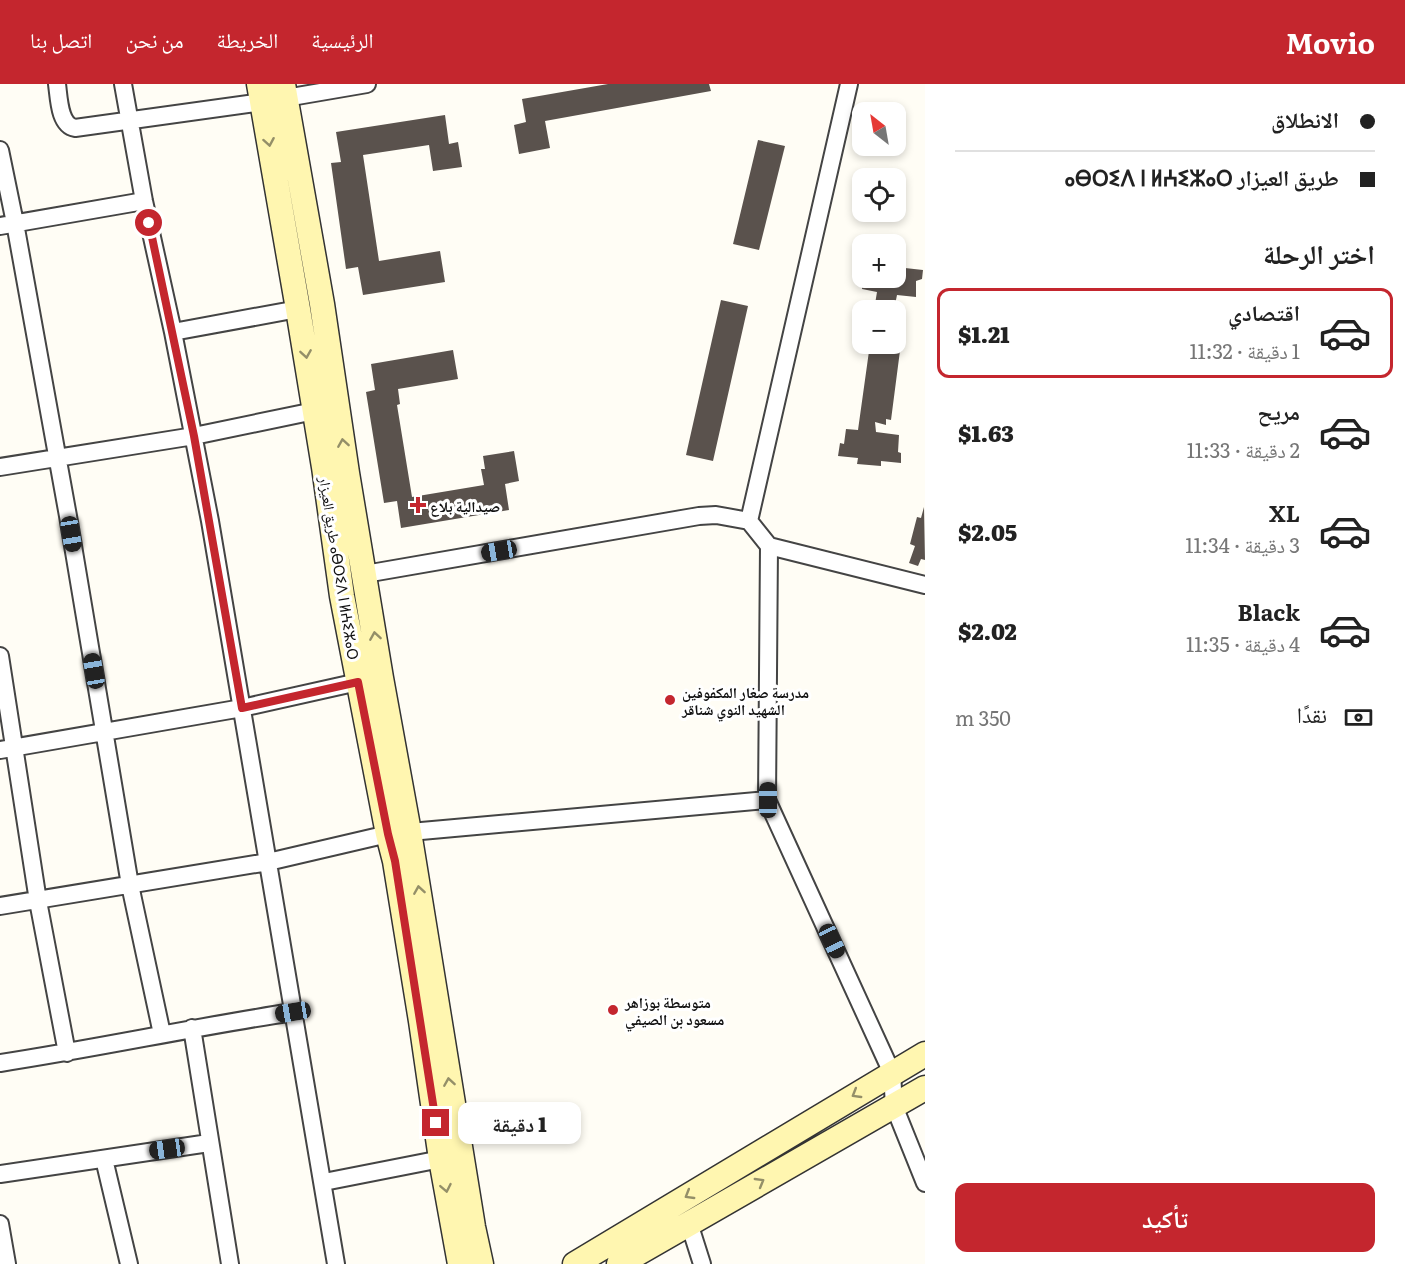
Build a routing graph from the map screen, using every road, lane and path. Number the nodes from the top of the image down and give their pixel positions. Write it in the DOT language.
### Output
graph roads {
  1 [pos="57,84"];
  2 [pos="123,84"];
  3 [pos="367,84"];
  4 [pos="849,84"];
  5 [pos="284,90"];
  6 [pos="260,93"];
  7 [pos="130,119"];
  8 [pos="0,150"];
  9 [pos="144,201"];
  10 [pos="8,225"];
  11 [pos="300,246"];
  12 [pos="298,309"];
  13 [pos="173,332"];
  14 [pos="326,409"];
  15 [pos="194,436"];
  16 [pos="57,458"];
  17 [pos="0,466"];
  18 [pos="749,521"];
  19 [pos="769,546"];
  20 [pos="365,574"];
  21 [pos="925,585"];
  22 [pos="0,656"];
  23 [pos="370,680"];
  24 [pos="242,708"];
  25 [pos="105,733"];
  26 [pos="7,749"];
  27 [pos="768,800"];
  28 [pos="399,833"];
  29 [pos="268,862"];
  30 [pos="130,885"];
  31 [pos="38,901"];
  32 [pos="0,906"];
  33 [pos="293,1012"];
  34 [pos="192,1028"];
  35 [pos="162,1034"];
  36 [pos="68,1053"];
  37 [pos="925,1054"];
  38 [pos="0,1063"];
  39 [pos="892,1073"];
  40 [pos="925,1088"];
  41 [pos="894,1106"];
  42 [pos="209,1143"];
  43 [pos="104,1159"];
  44 [pos="441,1159"];
  45 [pos="0,1174"];
  46 [pos="324,1182"];
  47 [pos="925,1183"];
  48 [pos="688,1223"];
  49 [pos="0,1224"];
  50 [pos="7,1264"];
  51 [pos="129,1264"];
  52 [pos="230,1264"];
  53 [pos="336,1264"];
  54 [pos="460,1264"];
  55 [pos="481,1264"];
  56 [pos="574,1264"];
  57 [pos="619,1264"];
  58 [pos="702,1264"];
  1 -- 7 [label="street"];
  2 -- 7 [label="street"];
  3 -- 5 [label="street"];
  4 -- 18 [label="street"];
  5 -- 6 [label="street"];
  5 -- 11 [label="main road, طريق العيزار ⴰⴱⵔⵉⴷ ⵏ ⵍⵄⵉⵣⴰⵔ"];
  6 -- 7 [label="street"];
  6 -- 11 [label="main road, طريق العيزار ⴰⴱⵔⵉⴷ ⵏ ⵍⵄⵉⵣⴰⵔ, one-way"];
  7 -- 9 [label="street"];
  8 -- 10 [label="street"];
  9 -- 10 [label="street"];
  9 -- 13 [label="street"];
  10 -- 16 [label="street"];
  11 -- 12 [label="main road, طريق العيزار ⴰⴱⵔⵉⴷ ⵏ ⵍⵄⵉⵣⴰⵔ"];
  11 -- 14 [label="main road, طريق العيزار ⴰⴱⵔⵉⴷ ⵏ ⵍⵄⵉⵣⴰⵔ"];
  12 -- 13 [label="street"];
  12 -- 14 [label="main road, طريق العيزار ⴰⴱⵔⵉⴷ ⵏ ⵍⵄⵉⵣⴰⵔ, one-way"];
  13 -- 15 [label="street"];
  14 -- 15 [label="street"];
  20 -- 14 [label="main road, طريق العيزار ⴰⴱⵔⵉⴷ ⵏ ⵍⵄⵉⵣⴰⵔ, one-way"];
  14 -- 23 [label="main road, طريق العيزار ⴰⴱⵔⵉⴷ ⵏ ⵍⵄⵉⵣⴰⵔ"];
  15 -- 16 [label="street"];
  15 -- 24 [label="street"];
  16 -- 17 [label="street"];
  16 -- 25 [label="street"];
  18 -- 19 [label="street"];
  18 -- 20 [label="street"];
  19 -- 21 [label="street"];
  19 -- 27 [label="street"];
  23 -- 20 [label="main road, طريق العيزار ⴰⴱⵔⵉⴷ ⵏ ⵍⵄⵉⵣⴰⵔ, one-way"];
  22 -- 26 [label="street"];
  23 -- 24 [label="street"];
  23 -- 28 [label="main road, طريق العيزار ⴰⴱⵔⵉⴷ ⵏ ⵍⵄⵉⵣⴰⵔ"];
  24 -- 25 [label="street"];
  24 -- 29 [label="street"];
  25 -- 26 [label="street"];
  25 -- 30 [label="street"];
  26 -- 31 [label="street"];
  27 -- 28 [label="street"];
  27 -- 39 [label="street"];
  28 -- 29 [label="street"];
  28 -- 44 [label="main road, طريق العيزار ⴰⴱⵔⵉⴷ ⵏ ⵍⵄⵉⵣⴰⵔ"];
  55 -- 28 [label="main road, طريق العيزار ⴰⴱⵔⵉⴷ ⵏ ⵍⵄⵉⵣⴰⵔ, one-way"];
  29 -- 30 [label="street"];
  29 -- 33 [label="street"];
  30 -- 31 [label="street"];
  30 -- 35 [label="street"];
  31 -- 32 [label="street"];
  31 -- 36 [label="street"];
  33 -- 34 [label="street"];
  33 -- 46 [label="street"];
  34 -- 35 [label="street"];
  34 -- 42 [label="street"];
  35 -- 36 [label="street"];
  36 -- 38 [label="street"];
  37 -- 39 [label="main road"];
  39 -- 41 [label="street"];
  39 -- 56 [label="main road, one-way"];
  40 -- 41 [label="main road"];
  41 -- 47 [label="street"];
  48 -- 41 [label="main road, one-way"];
  42 -- 43 [label="street"];
  42 -- 52 [label="street"];
  43 -- 45 [label="street"];
  43 -- 51 [label="street"];
  44 -- 46 [label="street"];
  44 -- 54 [label="main road, طريق العيزار ⴰⴱⵔⵉⴷ ⵏ ⵍⵄⵉⵣⴰⵔ, one-way"];
  46 -- 53 [label="street"];
  48 -- 57 [label="main road"];
  48 -- 58 [label="street"];
  49 -- 50 [label="street"];
}
